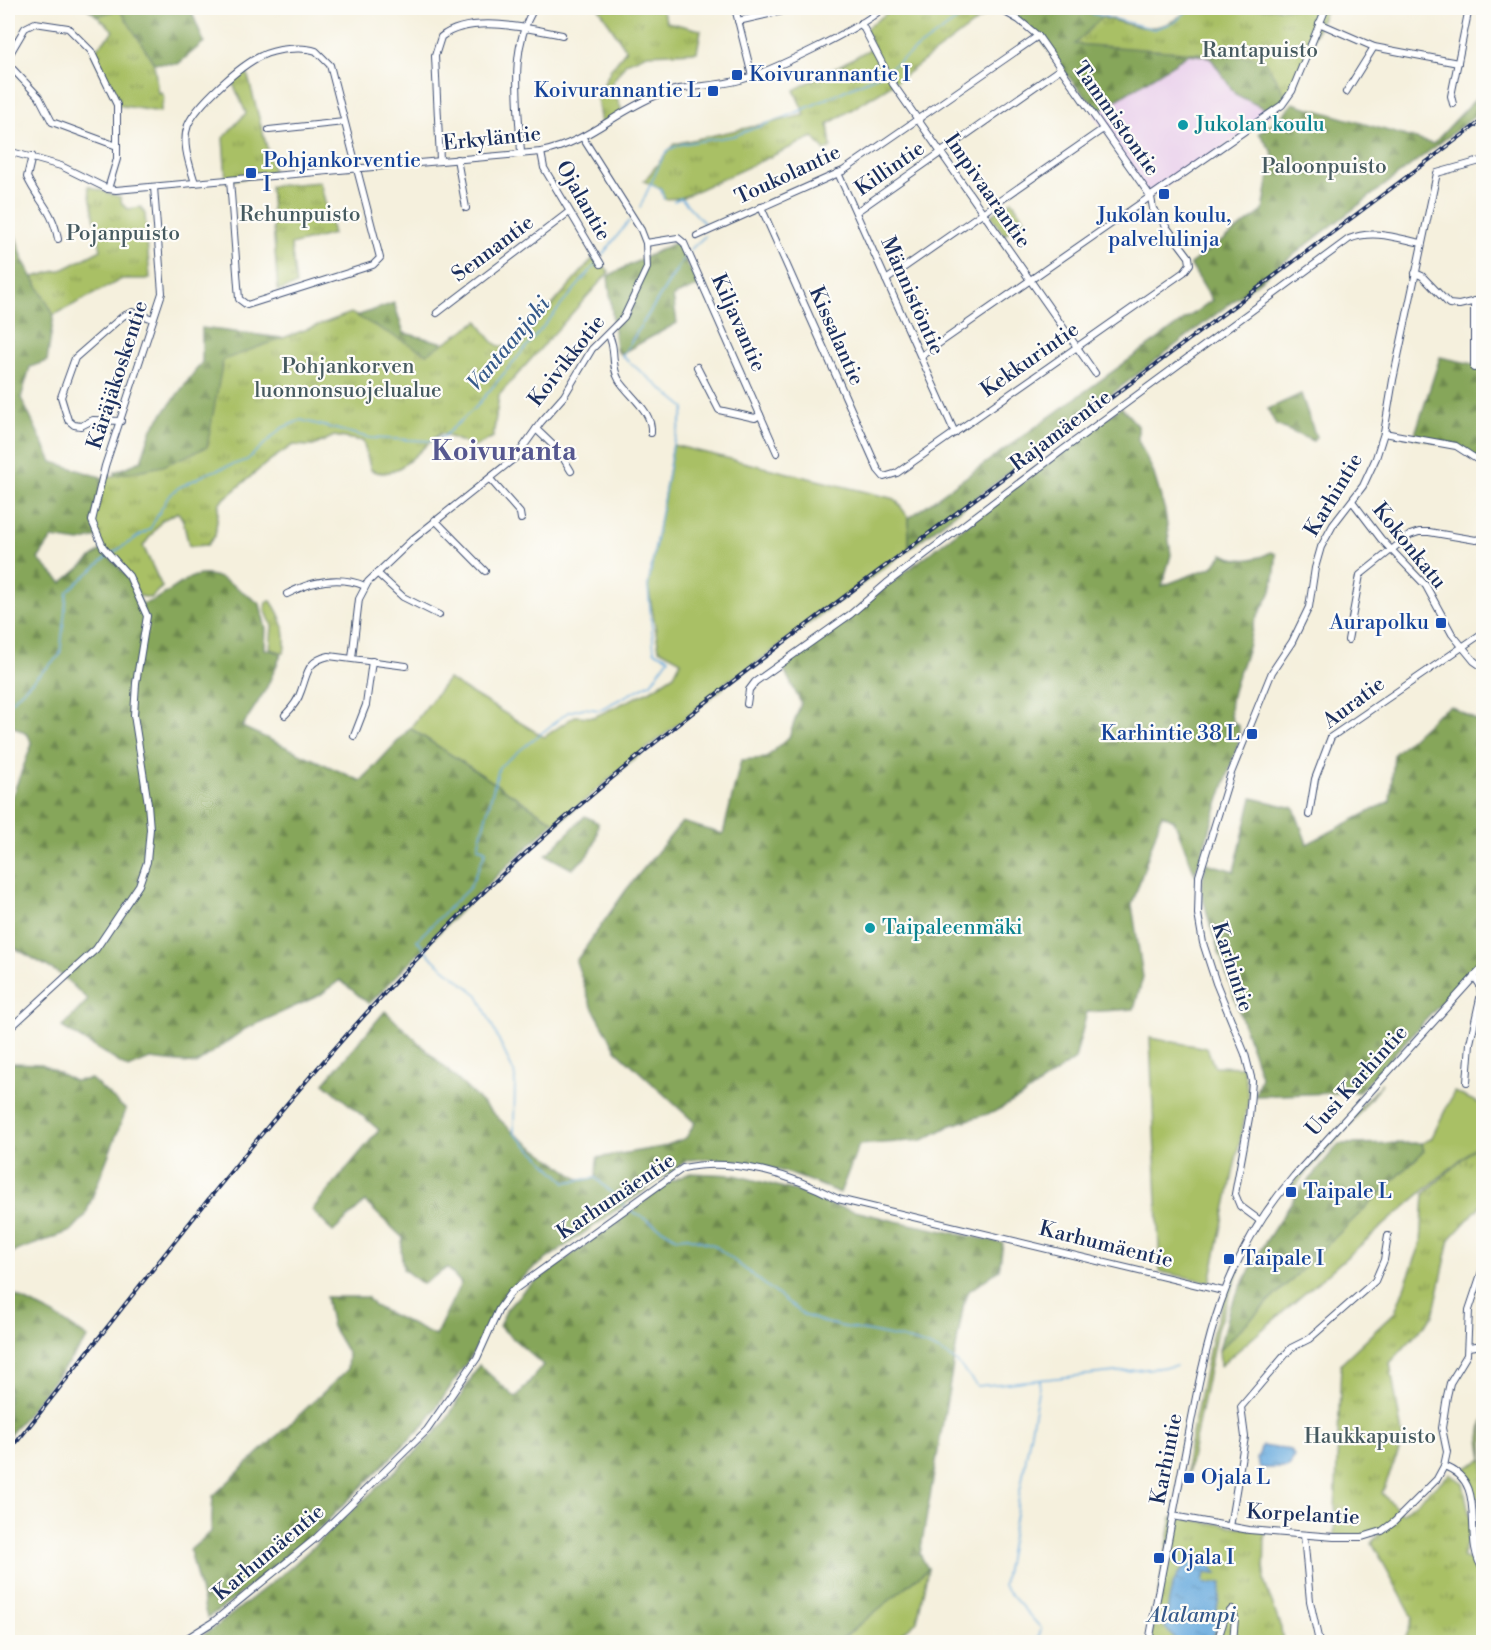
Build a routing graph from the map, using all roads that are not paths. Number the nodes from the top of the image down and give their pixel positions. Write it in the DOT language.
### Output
graph roads {
  1 [pos="534,8"];
  2 [pos="735,8"];
  3 [pos="796,8"];
  4 [pos="883,8"];
  5 [pos="998,8"];
  6 [pos="1326,8"];
  7 [pos="1471,8"];
  8 [pos="1484,13"];
  9 [pos="738,21"];
  10 [pos="861,23"];
  11 [pos="1319,23"];
  12 [pos="524,27"];
  13 [pos="561,35"];
  14 [pos="1038,36"];
  15 [pos="1374,47"];
  16 [pos="8,57"];
  17 [pos="1458,63"];
  18 [pos="8,64"];
  19 [pos="1060,69"];
  20 [pos="752,76"];
  21 [pos="1346,92"];
  22 [pos="1453,104"];
  23 [pos="917,118"];
  24 [pos="344,122"];
  25 [pos="1103,129"];
  26 [pos="269,130"];
  27 [pos="583,138"];
  28 [pos="117,146"];
  29 [pos="8,151"];
  30 [pos="541,152"];
  31 [pos="941,153"];
  32 [pos="521,154"];
  33 [pos="32,156"];
  34 [pos="457,159"];
  35 [pos="440,160"];
  36 [pos="1483,161"];
  37 [pos="357,168"];
  38 [pos="838,173"];
  39 [pos="230,180"];
  40 [pos="195,183"];
  41 [pos="154,187"];
  42 [pos="108,189"];
  43 [pos="1151,197"];
  44 [pos="761,207"];
  45 [pos="466,208"];
  46 [pos="569,212"];
  47 [pos="856,212"];
  48 [pos="983,214"];
  49 [pos="697,236"];
  50 [pos="58,239"];
  51 [pos="646,243"];
  52 [pos="1421,243"];
  53 [pos="602,264"];
  54 [pos="1190,264"];
  55 [pos="1415,273"];
  56 [pos="886,280"];
  57 [pos="1030,280"];
  58 [pos="1484,299"];
  59 [pos="1474,301"];
  60 [pos="437,313"];
  61 [pos="153,319"];
  62 [pos="608,334"];
  63 [pos="1077,347"];
  64 [pos="921,356"];
  65 [pos="697,367"];
  66 [pos="1474,368"];
  67 [pos="1095,373"];
  68 [pos="760,415"];
  69 [pos="121,421"];
  70 [pos="536,429"];
  71 [pos="651,433"];
  72 [pos="955,433"];
  73 [pos="1384,433"];
  74 [pos="777,453"];
  75 [pos="1484,464"];
  76 [pos="571,471"];
  77 [pos="884,477"];
  78 [pos="490,479"];
  79 [pos="1352,501"];
  80 [pos="521,519"];
  81 [pos="435,520"];
  82 [pos="1484,538"];
  83 [pos="1391,550"];
  84 [pos="485,572"];
  85 [pos="377,573"];
  86 [pos="366,586"];
  87 [pos="287,594"];
  88 [pos="439,615"];
  89 [pos="1484,632"];
  90 [pos="1348,640"];
  91 [pos="1462,647"];
  92 [pos="352,658"];
  93 [pos="372,661"];
  94 [pos="406,666"];
  95 [pos="1484,668"];
  96 [pos="747,704"];
  97 [pos="285,715"];
  98 [pos="354,736"];
  99 [pos="1309,815"];
  100 [pos="1484,966"];
  101 [pos="1474,976"];
  102 [pos="8,1030"];
  103 [pos="1467,1082"];
  104 [pos="1259,1220"];
  105 [pos="1388,1236"];
  106 [pos="1484,1265"];
  107 [pos="1223,1291"];
  108 [pos="1484,1345"];
  109 [pos="1468,1347"];
  110 [pos="1444,1466"];
  111 [pos="1173,1516"];
  112 [pos="1230,1527"];
  113 [pos="1476,1529"];
  114 [pos="1484,1532"];
  115 [pos="1304,1535"];
  116 [pos="1484,1570"];
  117 [pos="181,1642"];
  118 [pos="1149,1642"];
  119 [pos="1217,1642"];
  120 [pos="1233,1642"];
  121 [pos="1319,1642"];
  1 -- 12 [label="street"];
  2 -- 9 [label="street"];
  3 -- 9 [label="street"];
  4 -- 10 [label="street, Erkyläntie"];
  5 -- 14 [label="street, Tammistontie"];
  6 -- 11 [label="street"];
  7 -- 8 [label="street"];
  7 -- 17 [label="street"];
  9 -- 20 [label="street"];
  10 -- 20 [label="street, Erkyläntie"];
  10 -- 23 [label="street, Impivaarantie"];
  11 -- 15 [label="street"];
  11 -- 43 [label="street"];
  12 -- 13 [label="street"];
  12 -- 32 [label="street"];
  12 -- 35 [label="street"];
  14 -- 19 [label="street, Tammistontie"];
  14 -- 23 [label="street, Toukolantie"];
  15 -- 17 [label="street"];
  15 -- 21 [label="street"];
  16 -- 28 [label="street"];
  17 -- 22 [label="street"];
  18 -- 28 [label="street"];
  19 -- 25 [label="street, Tammistontie"];
  19 -- 31 [label="street, Killintie"];
  20 -- 27 [label="street, Erkyläntie"];
  23 -- 31 [label="street, Impivaarantie"];
  23 -- 38 [label="street, Toukolantie"];
  24 -- 26 [label="street"];
  24 -- 37 [label="street"];
  24 -- 40 [label="street"];
  25 -- 43 [label="street, Tammistontie"];
  25 -- 48 [label="street"];
  27 -- 30 [label="street, Erkyläntie"];
  27 -- 51 [label="street"];
  28 -- 42 [label="street"];
  29 -- 33 [label="street"];
  30 -- 32 [label="street, Erkyläntie"];
  30 -- 46 [label="street, Ojalantie"];
  31 -- 47 [label="street, Killintie"];
  31 -- 48 [label="street, Impivaarantie"];
  32 -- 34 [label="street, Erkyläntie"];
  33 -- 42 [label="street"];
  33 -- 50 [label="street"];
  34 -- 35 [label="street, Erkyläntie"];
  34 -- 45 [label="street"];
  35 -- 37 [label="street, Erkyläntie"];
  36 -- 52 [label="street, Karhintie"];
  37 -- 39 [label="street, Erkyläntie"];
  37 -- 39 [label="street"];
  38 -- 44 [label="street, Toukolantie"];
  38 -- 47 [label="street, Männistöntie"];
  39 -- 40 [label="street, Erkyläntie"];
  40 -- 41 [label="street, Erkyläntie"];
  41 -- 42 [label="street, Erkyläntie"];
  41 -- 61 [label="street, Käräjäkoskentie"];
  43 -- 54 [label="street, Tammistontie"];
  43 -- 57 [label="street"];
  44 -- 49 [label="street, Toukolantie"];
  44 -- 77 [label="street, Kissalantie"];
  46 -- 53 [label="street, Ojalantie"];
  46 -- 60 [label="street, Sennantie"];
  47 -- 56 [label="street, Männistöntie"];
  48 -- 56 [label="street"];
  48 -- 57 [label="street, Impivaarantie"];
  51 -- 62 [label="street, Koivikkotie"];
  51 -- 68 [label="street, Kiljavantie"];
  52 -- 55 [label="street, Karhintie"];
  52 -- 96 [label="street, Rajamäentie"];
  54 -- 63 [label="street, Kekkurintie"];
  55 -- 59 [label="street"];
  55 -- 73 [label="street, Karhintie"];
  56 -- 64 [label="street, Männistöntie"];
  57 -- 63 [label="street, Impivaarantie"];
  57 -- 64 [label="street"];
  58 -- 59 [label="street"];
  59 -- 66 [label="street"];
  61 -- 69 [label="street, Käräjäkoskentie"];
  61 -- 69 [label="street"];
  62 -- 70 [label="street, Koivikkotie"];
  62 -- 71 [label="street"];
  63 -- 67 [label="street, Impivaarantie"];
  63 -- 72 [label="street, Kekkurintie"];
  64 -- 72 [label="street, Männistöntie"];
  65 -- 68 [label="street"];
  68 -- 74 [label="street, Kiljavantie"];
  69 -- 102 [label="street, Käräjäkoskentie"];
  70 -- 76 [label="street"];
  70 -- 78 [label="street, Koivikkotie"];
  72 -- 77 [label="street, Kekkurintie"];
  73 -- 75 [label="street"];
  73 -- 79 [label="street, Karhintie"];
  78 -- 80 [label="street"];
  78 -- 81 [label="street, Koivikkotie"];
  79 -- 83 [label="street, Kokonkatu"];
  79 -- 104 [label="street, Karhintie"];
  81 -- 84 [label="street"];
  81 -- 85 [label="street, Koivikkotie"];
  82 -- 83 [label="street"];
  83 -- 90 [label="street"];
  83 -- 91 [label="street, Kokonkatu"];
  85 -- 86 [label="street, Koivikkotie"];
  85 -- 88 [label="street"];
  86 -- 87 [label="street"];
  86 -- 92 [label="street, Koivikkotie"];
  89 -- 91 [label="street"];
  91 -- 95 [label="street, Kokonkatu"];
  91 -- 99 [label="street, Auratie"];
  92 -- 93 [label="street"];
  92 -- 97 [label="street"];
  93 -- 94 [label="street"];
  93 -- 98 [label="street"];
  100 -- 101 [label="street, Uusi Karhintie"];
  101 -- 103 [label="street"];
  101 -- 104 [label="street, Uusi Karhintie"];
  104 -- 107 [label="street, Karhintie"];
  105 -- 112 [label="street"];
  106 -- 109 [label="street"];
  107 -- 111 [label="street, Karhintie"];
  107 -- 117 [label="street, Karhumäentie"];
  108 -- 109 [label="street"];
  109 -- 110 [label="street"];
  110 -- 113 [label="street"];
  110 -- 115 [label="street, Korpelantie"];
  111 -- 112 [label="street, Korpelantie"];
  111 -- 118 [label="street, Karhintie"];
  112 -- 115 [label="street, Korpelantie"];
  113 -- 114 [label="street"];
  113 -- 116 [label="street"];
  115 -- 121 [label="street"];
  119 -- 120 [label="street"];
}
